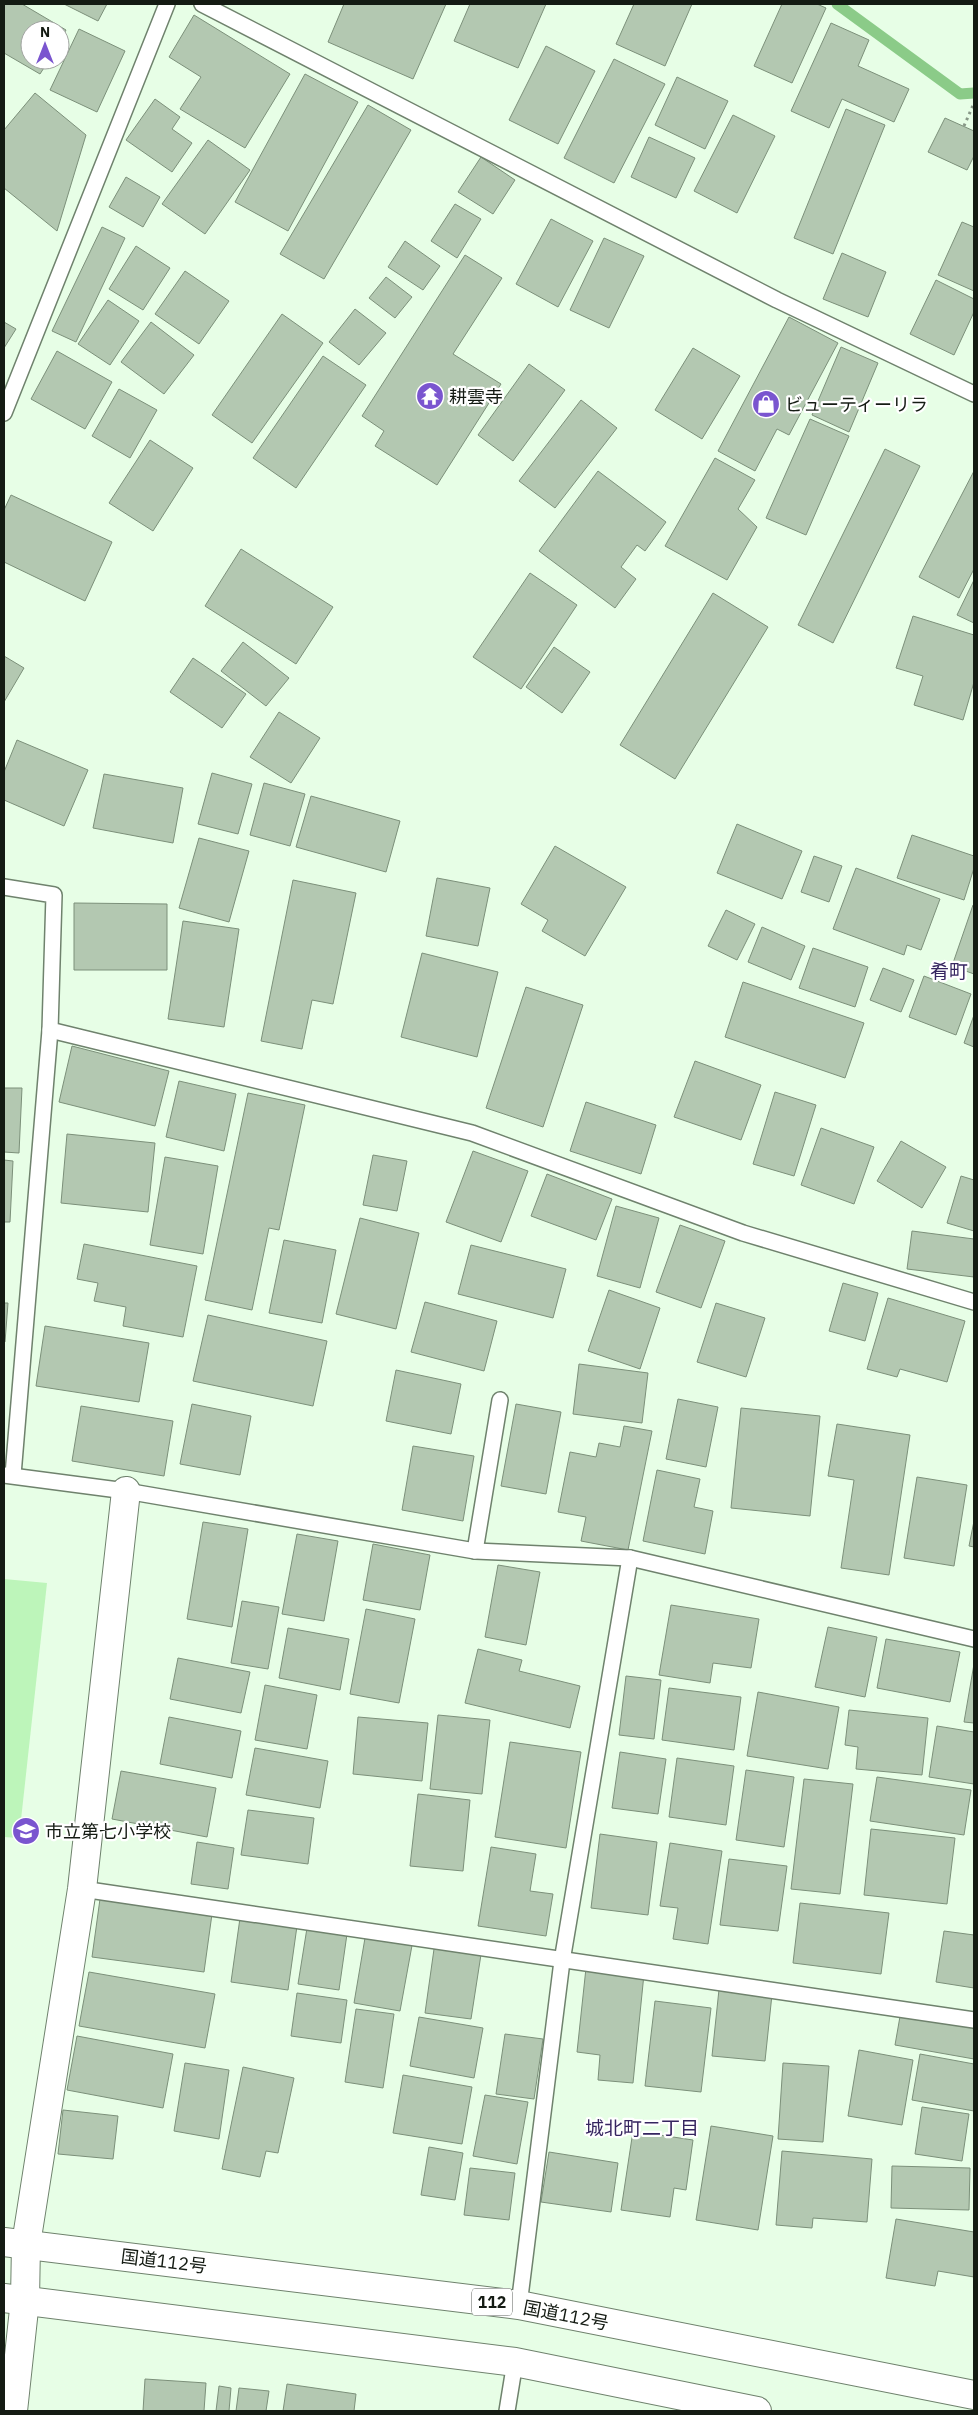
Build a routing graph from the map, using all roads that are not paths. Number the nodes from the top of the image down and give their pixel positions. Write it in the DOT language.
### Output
graph roads {
  1 [pos="167,4"];
  2 [pos="202,4"];
  3 [pos="974,394"];
  4 [pos="4,413"];
  5 [pos="4,887"];
  6 [pos="50,1030"];
  7 [pos="974,1302"];
  8 [pos="500,1400"];
  9 [pos="8,1475"];
  10 [pos="126,1491"];
  11 [pos="475,1551"];
  12 [pos="630,1558"];
  13 [pos="974,1639"];
  14 [pos="82,1889"];
  15 [pos="562,1961"];
  16 [pos="974,2020"];
  17 [pos="15,2243"];
  18 [pos="15,2299"];
  19 [pos="519,2305"];
  20 [pos="515,2362"];
  21 [pos="974,2395"];
  22 [pos="13,2411"];
  23 [pos="507,2411"];
  24 [pos="757,2411"];
  1 -- 4 [label="lane"];
  2 -- 3 [label="lane"];
  5 -- 6 [label="lane"];
  6 -- 7 [label="lane"];
  6 -- 9 [label="lane"];
  8 -- 11 [label="lane"];
  9 -- 10 [label="lane"];
  10 -- 11 [label="lane"];
  10 -- 14 [label="main road"];
  11 -- 12 [label="lane"];
  12 -- 13 [label="lane"];
  12 -- 15 [label="lane"];
  14 -- 15 [label="lane"];
  14 -- 17 [label="main road"];
  15 -- 16 [label="lane"];
  15 -- 19 [label="lane"];
  17 -- 18 [label="main road"];
  17 -- 19 [label="main road, 国道112号 / 112"];
  18 -- 20 [label="main road"];
  18 -- 22 [label="main road"];
  19 -- 21 [label="main road, 国道112号 / 112"];
  20 -- 23 [label="lane"];
  20 -- 24 [label="main road"];
}
